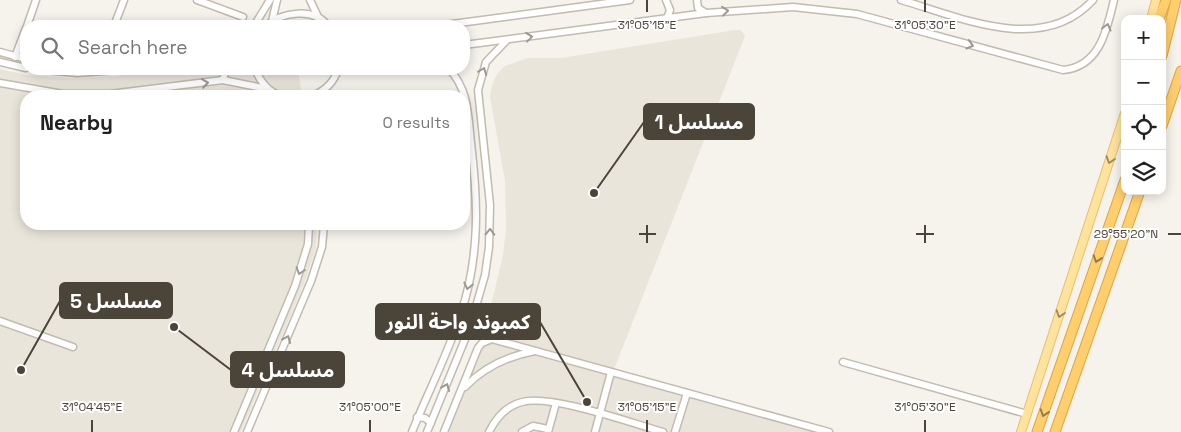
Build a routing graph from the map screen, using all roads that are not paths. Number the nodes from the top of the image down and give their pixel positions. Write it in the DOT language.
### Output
graph roads {
  1 [pos="36,0"];
  2 [pos="124,0"];
  3 [pos="198,0"];
  4 [pos="270,0"];
  5 [pos="277,0"];
  6 [pos="310,0"];
  7 [pos="630,0"];
  8 [pos="666,0"];
  9 [pos="697,0"];
  10 [pos="901,0"];
  11 [pos="1093,0"];
  12 [pos="1114,0"];
  13 [pos="1156,0"];
  14 [pos="1166,0"];
  15 [pos="1176,0"];
  16 [pos="706,13"];
  17 [pos="1152,15"];
  18 [pos="1161,15"];
  19 [pos="243,17"];
  20 [pos="667,19"];
  21 [pos="29,20"];
  22 [pos="116,20"];
  23 [pos="258,20"];
  24 [pos="272,20"];
  25 [pos="274,20"];
  26 [pos="317,20"];
  27 [pos="322,20"];
  28 [pos="470,22"];
  29 [pos="507,40"];
  30 [pos="1166,40"];
  31 [pos="20,44"];
  32 [pos="470,45"];
  33 [pos="0,52"];
  34 [pos="15,57"];
  35 [pos="20,58"];
  36 [pos="0,62"];
  37 [pos="20,67"];
  38 [pos="1181,71"];
  39 [pos="224,75"];
  40 [pos="258,75"];
  41 [pos="336,75"];
  42 [pos="454,75"];
  43 [pos="223,80"];
  44 [pos="0,84"];
  45 [pos="268,89"];
  46 [pos="38,90"];
  47 [pos="142,90"];
  48 [pos="325,90"];
  49 [pos="463,90"];
  50 [pos="470,100"];
  51 [pos="479,100"];
  52 [pos="1166,114"];
  53 [pos="1121,125"];
  54 [pos="470,133"];
  55 [pos="1121,191"];
  56 [pos="1139,195"];
  57 [pos="309,230"];
  58 [pos="323,230"];
  59 [pos="0,321"];
  60 [pos="73,348"];
  61 [pos="536,351"];
  62 [pos="843,362"];
  63 [pos="611,372"];
  64 [pos="257,376"];
  65 [pos="269,381"];
  66 [pos="462,390"];
  67 [pos="687,393"];
  68 [pos="249,396"];
  69 [pos="425,399"];
  70 [pos="261,400"];
  71 [pos="556,403"];
  72 [pos="438,405"];
  73 [pos="600,414"];
  74 [pos="1027,414"];
  75 [pos="418,417"];
  76 [pos="431,423"];
  77 [pos="548,431"];
  78 [pos="234,432"];
  79 [pos="247,432"];
  80 [pos="412,432"];
  81 [pos="427,432"];
  82 [pos="444,432"];
  83 [pos="489,432"];
  84 [pos="522,432"];
  85 [pos="595,432"];
  86 [pos="663,432"];
  87 [pos="675,432"];
  88 [pos="829,432"];
  89 [pos="1021,432"];
  90 [pos="1037,432"];
  91 [pos="1055,432"];
  1 -- 21 [label="street"];
  2 -- 22 [label="street"];
  3 -- 19 [label="street"];
  4 -- 23 [label="street"];
  5 -- 24 [label="street"];
  6 -- 27 [label="street"];
  7 -- 28 [label="street"];
  8 -- 20 [label="street"];
  9 -- 16 [label="street"];
  10 -- 11 [label="street"];
  16 -- 12 [label="street, one-way"];
  13 -- 17 [label="main road"];
  14 -- 18 [label="highway"];
  15 -- 30 [label="highway"];
  16 -- 20 [label="street"];
  29 -- 20 [label="street, one-way"];
  25 -- 26 [label="street"];
  29 -- 32 [label="street"];
  51 -- 29 [label="street, one-way"];
  31 -- 34 [label="street"];
  33 -- 34 [label="street"];
  34 -- 35 [label="street"];
  36 -- 37 [label="street"];
  38 -- 52 [label="highway"];
  39 -- 43 [label="street"];
  40 -- 45 [label="street"];
  41 -- 48 [label="street"];
  42 -- 49 [label="street"];
  43 -- 45 [label="street"];
  47 -- 43 [label="street, one-way"];
  44 -- 46 [label="street, one-way"];
  50 -- 51 [label="street"];
  72 -- 51 [label="street, one-way"];
  53 -- 74 [label="main road, one-way"];
  54 -- 69 [label="street, one-way"];
  55 -- 90 [label="highway, one-way"];
  56 -- 91 [label="highway"];
  57 -- 64 [label="street, one-way"];
  65 -- 58 [label="street, one-way"];
  59 -- 60 [label="street"];
  61 -- 63 [label="street"];
  61 -- 66 [label="street"];
  61 -- 66 [label="street"];
  62 -- 74 [label="street"];
  63 -- 67 [label="street"];
  63 -- 73 [label="street"];
  64 -- 65 [label="street"];
  64 -- 68 [label="street"];
  65 -- 70 [label="street"];
  66 -- 82 [label="street"];
  67 -- 87 [label="street"];
  67 -- 88 [label="street"];
  68 -- 70 [label="street"];
  68 -- 78 [label="street"];
  69 -- 72 [label="street"];
  69 -- 75 [label="street"];
  70 -- 79 [label="street"];
  71 -- 73 [label="street"];
  71 -- 77 [label="street"];
  71 -- 83 [label="street"];
  72 -- 76 [label="street"];
  73 -- 85 [label="street"];
  73 -- 86 [label="street"];
  74 -- 89 [label="main road"];
  75 -- 76 [label="street"];
  75 -- 80 [label="street"];
  76 -- 81 [label="street"];
  77 -- 84 [label="street"];
}
